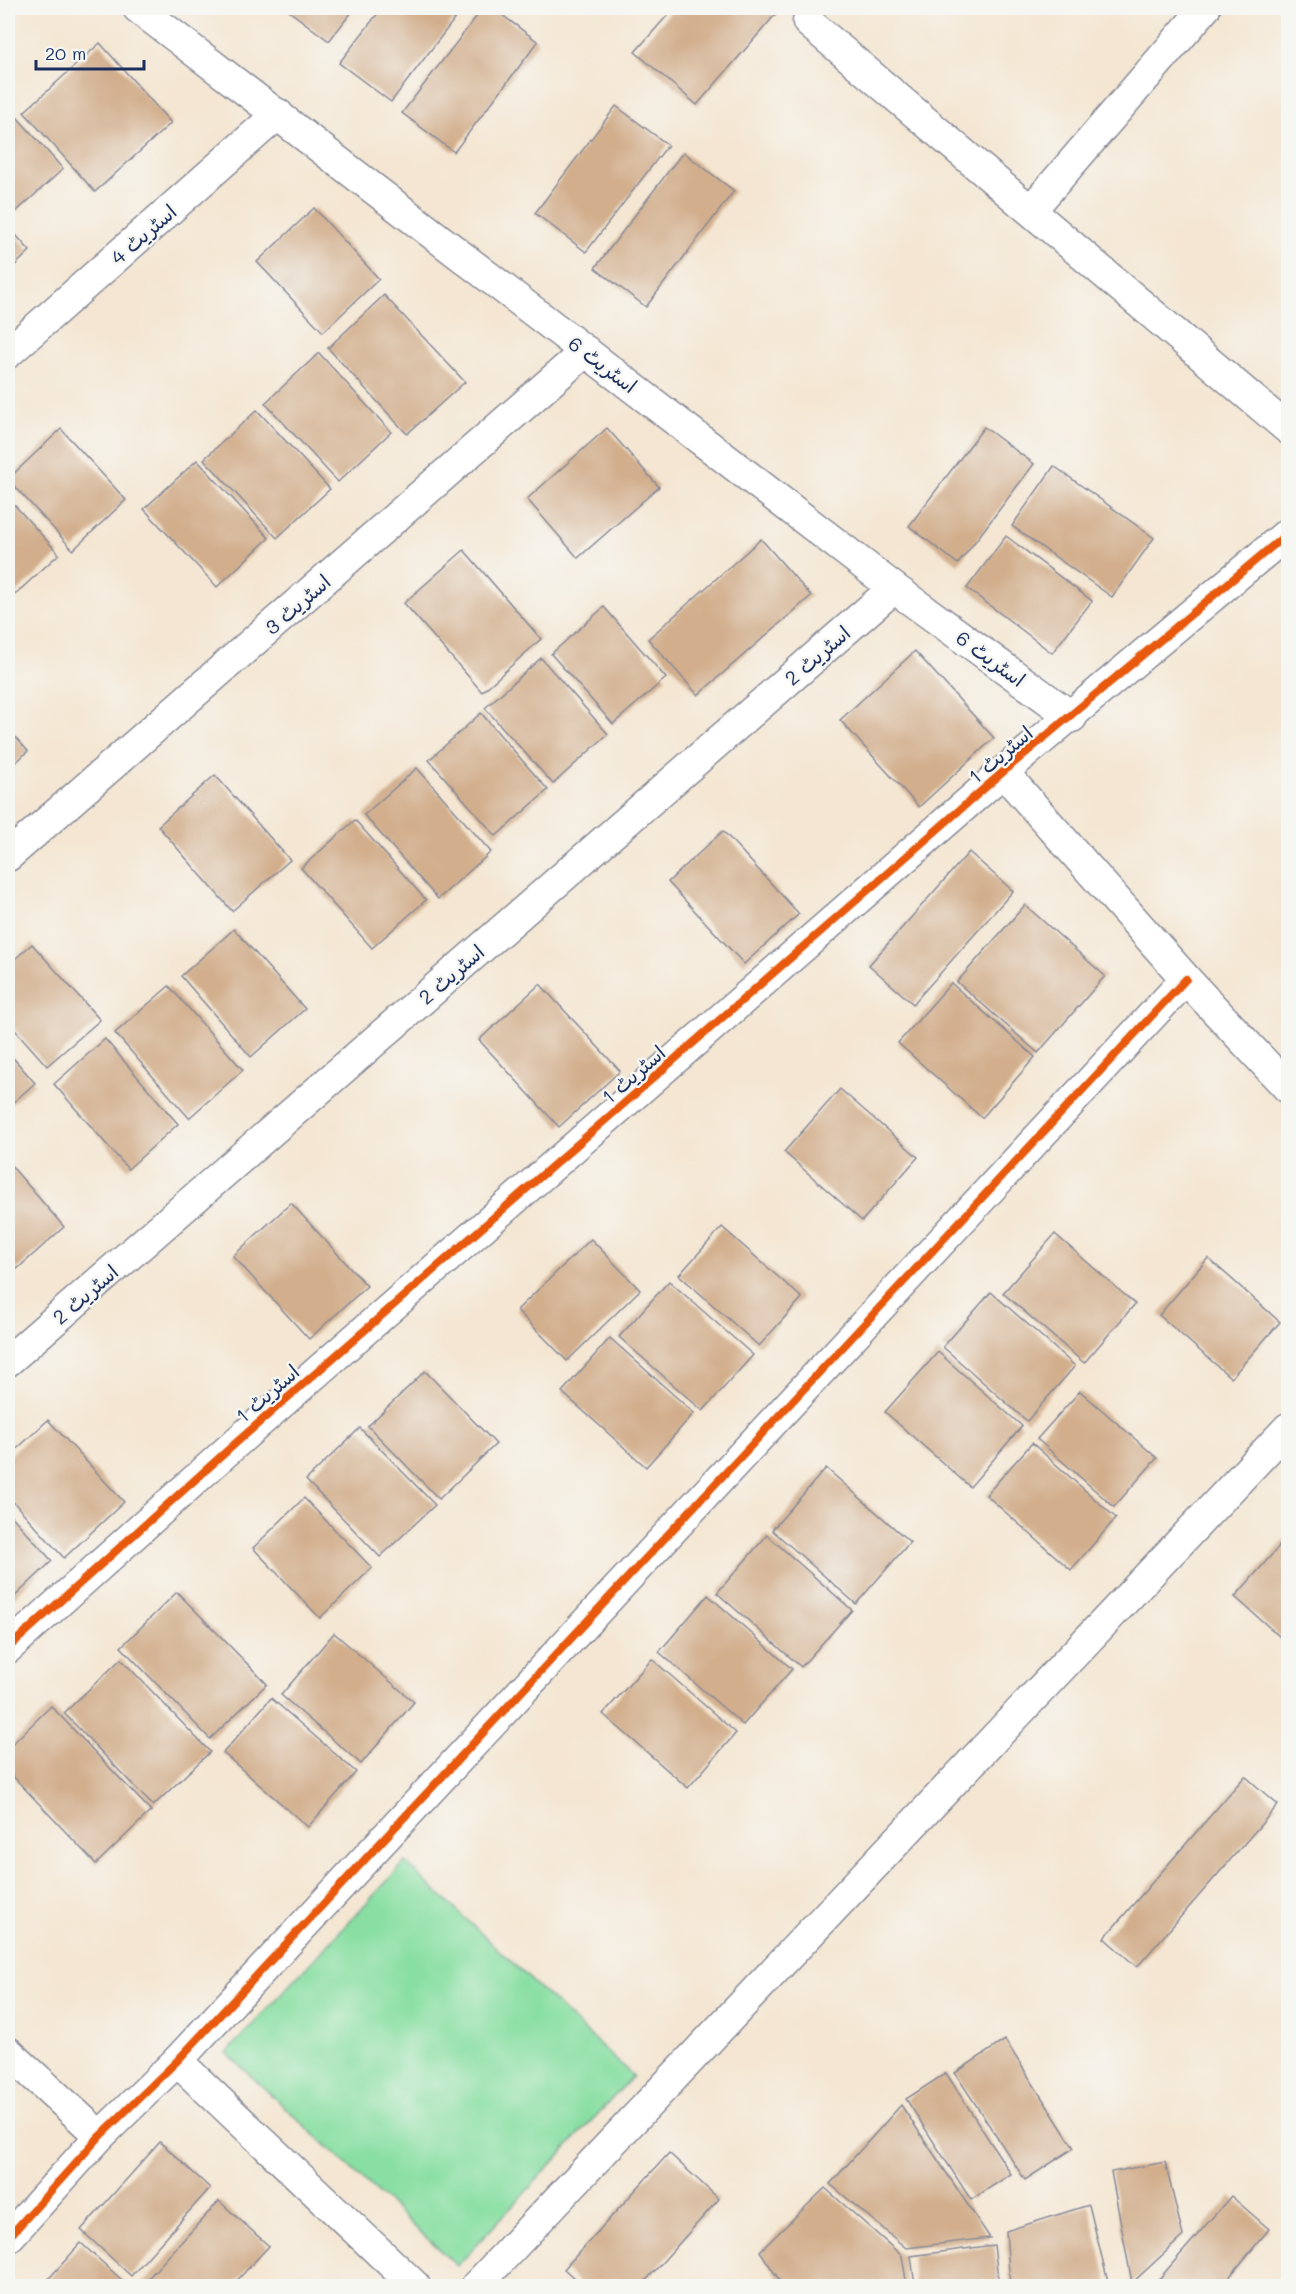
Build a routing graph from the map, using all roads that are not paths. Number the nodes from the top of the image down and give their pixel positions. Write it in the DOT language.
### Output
graph roads {
  1 [pos="138,8"];
  2 [pos="1205,8"];
  3 [pos="808,22"];
  4 [pos="278,114"];
  5 [pos="1032,208"];
  6 [pos="586,351"];
  7 [pos="8,353"];
  8 [pos="1288,429"];
  9 [pos="1288,533"];
  10 [pos="894,588"];
  11 [pos="1072,717"];
  12 [pos="1003,772"];
  13 [pos="8,856"];
  14 [pos="1186,979"];
  15 [pos="1288,1088"];
  16 [pos="8,1361"];
  17 [pos="1288,1428"];
  18 [pos="8,1648"];
  19 [pos="8,2052"];
  20 [pos="177,2061"];
  21 [pos="100,2136"];
  22 [pos="8,2238"];
  23 [pos="415,2286"];
  24 [pos="476,2286"];
  1 -- 4 [label="street, اسٹریٹ 6"];
  2 -- 5 [label="street"];
  3 -- 5 [label="street"];
  4 -- 6 [label="street, اسٹریٹ 6"];
  4 -- 7 [label="street, اسٹریٹ 4"];
  5 -- 8 [label="street"];
  6 -- 10 [label="street, اسٹریٹ 6"];
  6 -- 13 [label="street, اسٹریٹ 3"];
  9 -- 11 [label="street, اسٹریٹ 1"];
  10 -- 11 [label="street, اسٹریٹ 6"];
  10 -- 16 [label="street, اسٹریٹ 2"];
  11 -- 12 [label="street, اسٹریٹ 1"];
  12 -- 14 [label="street"];
  12 -- 18 [label="street, اسٹریٹ 1"];
  14 -- 15 [label="street"];
  14 -- 20 [label="street"];
  17 -- 24 [label="street"];
  19 -- 21 [label="street"];
  20 -- 21 [label="street"];
  20 -- 23 [label="street"];
  21 -- 22 [label="street"];
}
